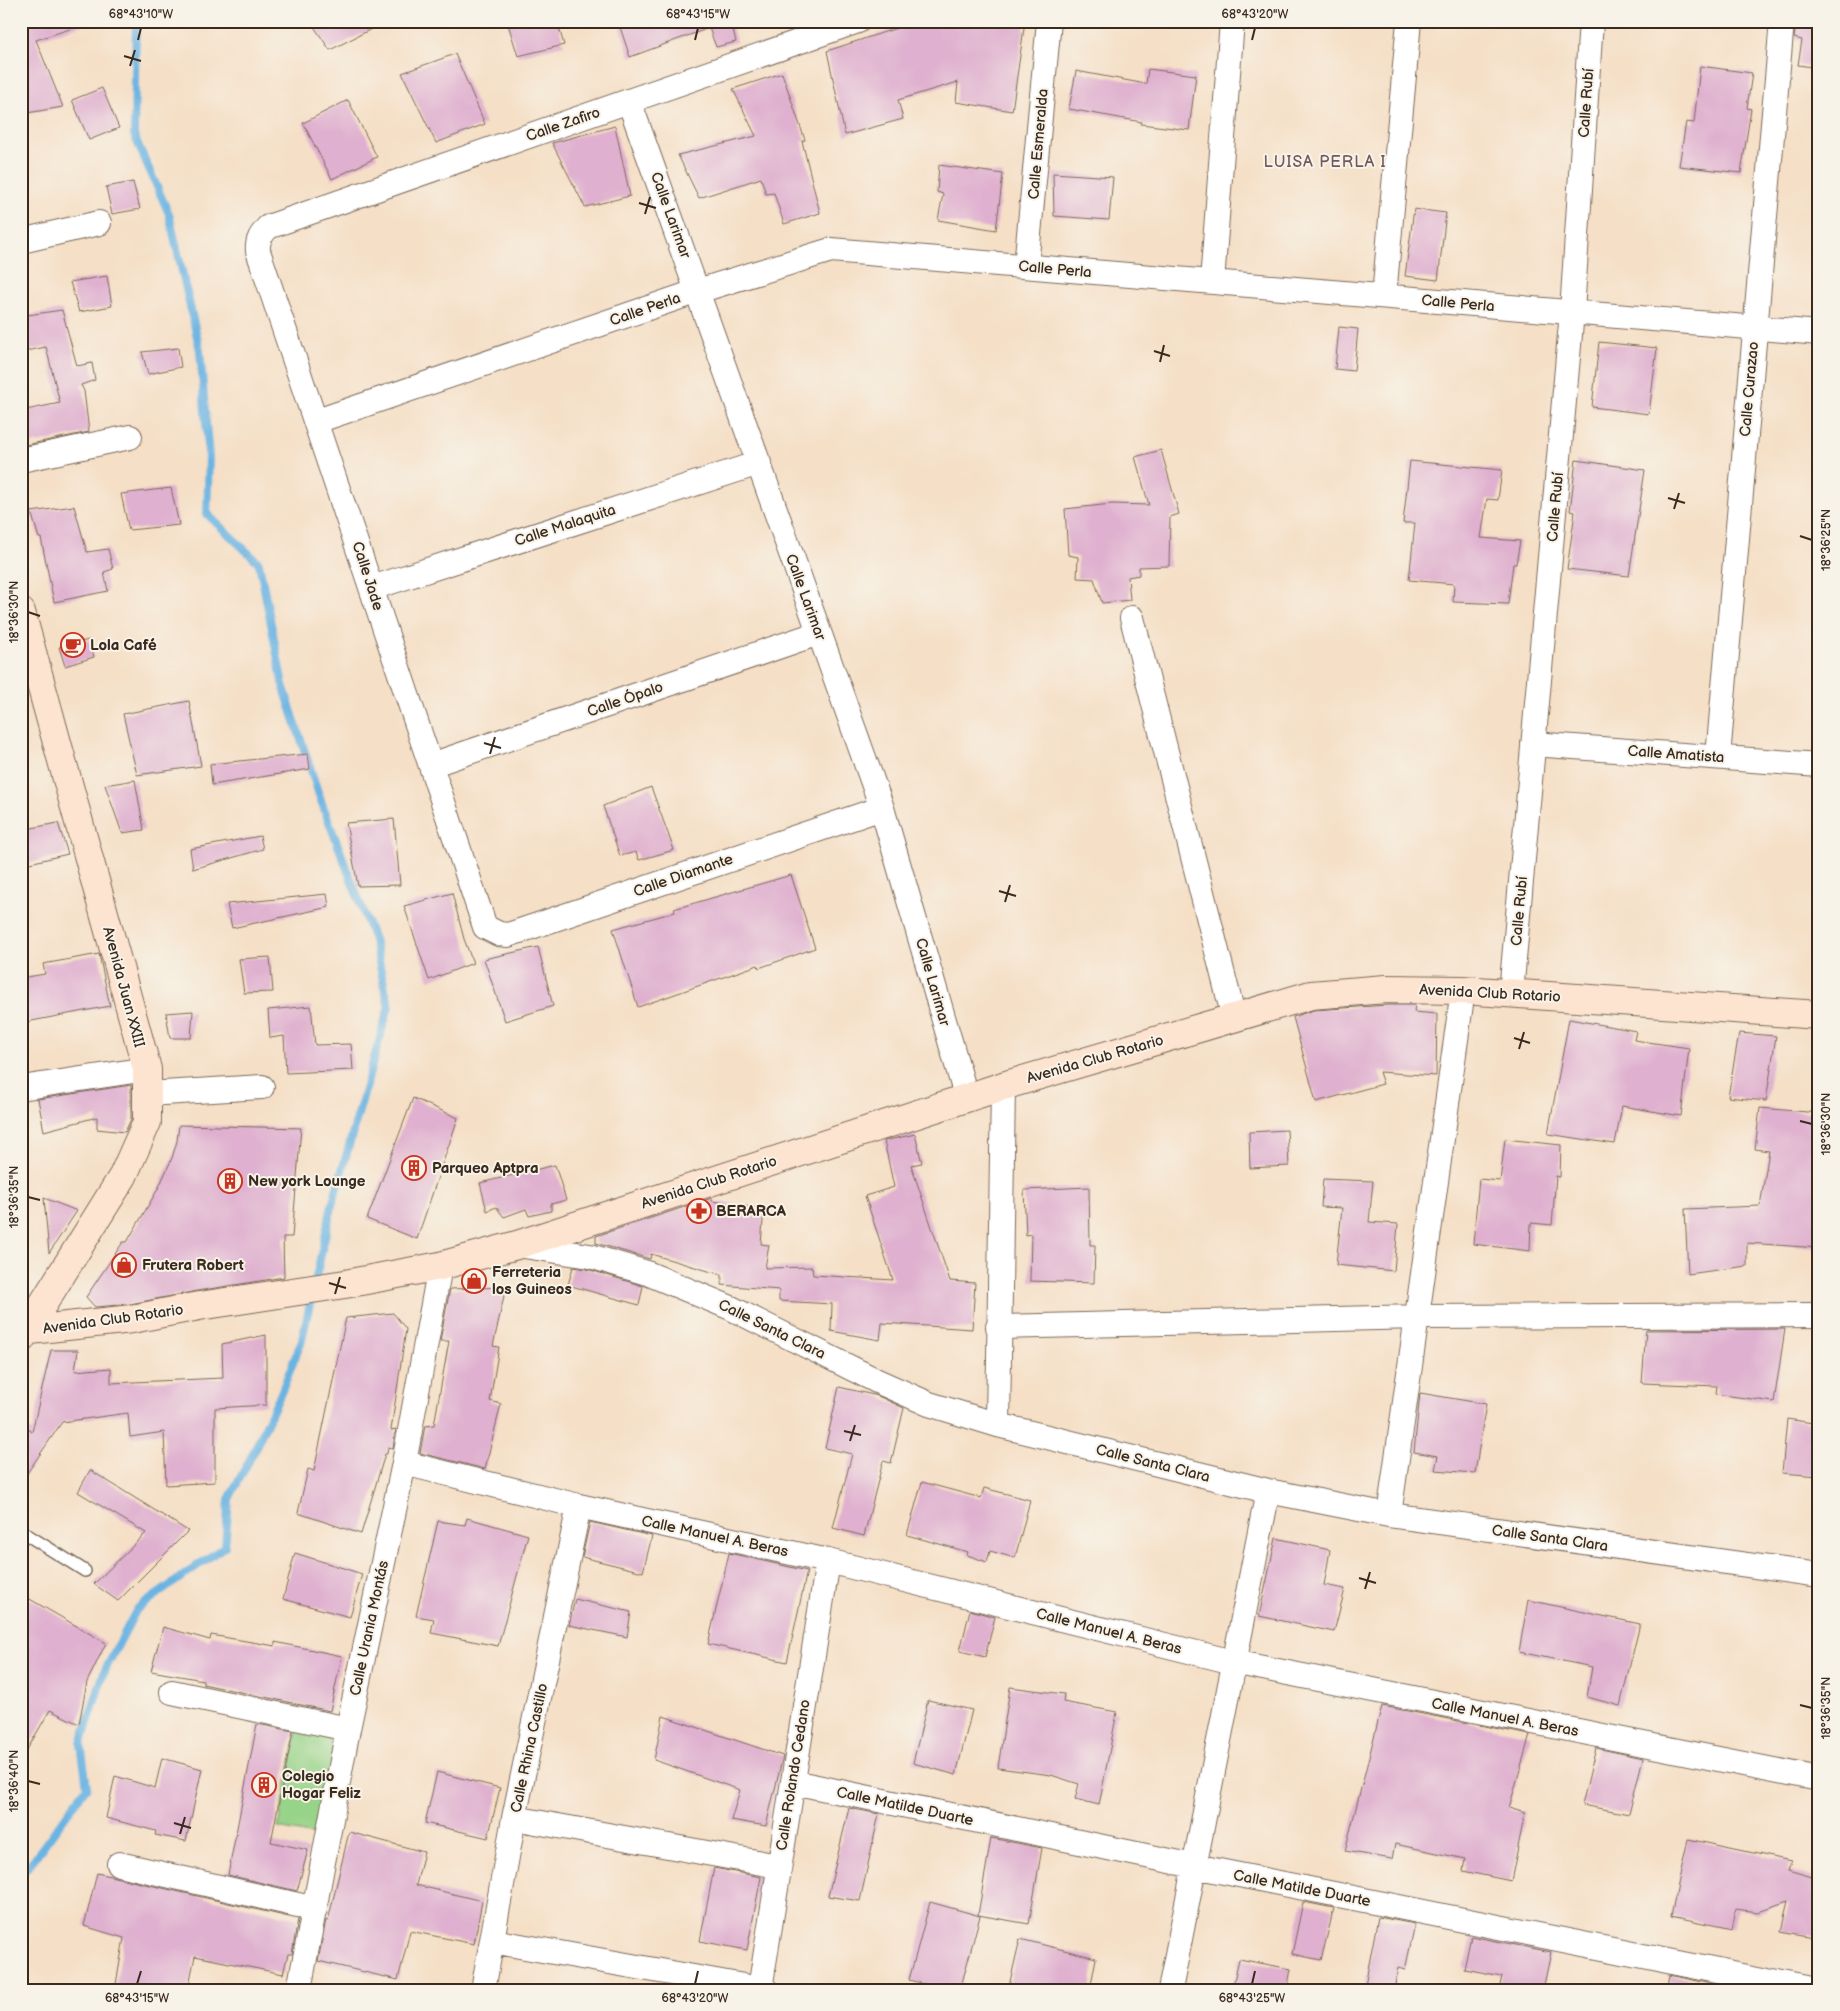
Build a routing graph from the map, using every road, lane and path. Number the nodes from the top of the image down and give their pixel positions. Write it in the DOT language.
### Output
graph roads {
  1 [pos="858,21"];
  2 [pos="1049,21"];
  3 [pos="1232,21"];
  4 [pos="1409,21"];
  5 [pos="1591,21"];
  6 [pos="1782,21"];
  7 [pos="629,101"];
  8 [pos="98,223"];
  9 [pos="268,227"];
  10 [pos="21,241"];
  11 [pos="1026,266"];
  12 [pos="1212,282"];
  13 [pos="698,291"];
  14 [pos="1384,296"];
  15 [pos="1572,312"];
  16 [pos="1754,328"];
  17 [pos="1819,333"];
  18 [pos="316,421"];
  19 [pos="130,437"];
  20 [pos="21,460"];
  21 [pos="759,462"];
  22 [pos="372,588"];
  23 [pos="21,612"];
  24 [pos="1132,618"];
  25 [pos="819,633"];
  26 [pos="28,663"];
  27 [pos="1534,744"];
  28 [pos="1718,757"];
  29 [pos="431,765"];
  30 [pos="1819,765"];
  31 [pos="882,808"];
  32 [pos="486,927"];
  33 [pos="1463,990"];
  34 [pos="1511,993"];
  35 [pos="1819,1014"];
  36 [pos="1234,1018"];
  37 [pos="147,1081"];
  38 [pos="1003,1086"];
  39 [pos="262,1087"];
  40 [pos="21,1088"];
  41 [pos="967,1099"];
  42 [pos="517,1245"];
  43 [pos="440,1266"];
  44 [pos="1819,1315"];
  45 [pos="1418,1317"];
  46 [pos="998,1327"];
  47 [pos="23,1334"];
  48 [pos="998,1425"];
  49 [pos="404,1463"];
  50 [pos="1268,1491"];
  51 [pos="579,1506"];
  52 [pos="1389,1515"];
  53 [pos="21,1531"];
  54 [pos="828,1560"];
  55 [pos="85,1571"];
  56 [pos="1819,1575"];
  57 [pos="1233,1662"];
  58 [pos="172,1692"];
  59 [pos="348,1729"];
  60 [pos="1819,1779"];
  61 [pos="793,1782"];
  62 [pos="514,1818"];
  63 [pos="119,1864"];
  64 [pos="778,1866"];
  65 [pos="1194,1866"];
  66 [pos="315,1909"];
  67 [pos="492,1941"];
  68 [pos="763,1989"];
  69 [pos="299,1990"];
  70 [pos="483,1990"];
  71 [pos="1170,1990"];
  72 [pos="1812,1990"];
  1 -- 7 [label="street, Calle Zafiro"];
  2 -- 11 [label="street, Calle Esmeralda"];
  3 -- 12 [label="street"];
  4 -- 14 [label="street"];
  5 -- 15 [label="street, Calle Rubí"];
  6 -- 16 [label="street, Calle Curazao"];
  7 -- 9 [label="street, Calle Zafiro"];
  7 -- 13 [label="street, Calle Larimar"];
  8 -- 10 [label="street"];
  9 -- 18 [label="street, Calle Jade"];
  11 -- 12 [label="street, Calle Perla"];
  11 -- 13 [label="street, Calle Perla"];
  12 -- 14 [label="street, Calle Perla"];
  13 -- 18 [label="street, Calle Perla"];
  13 -- 21 [label="street, Calle Larimar"];
  14 -- 15 [label="street, Calle Perla"];
  15 -- 16 [label="street, Calle Perla"];
  15 -- 27 [label="street, Calle Rubí"];
  16 -- 17 [label="street, Calle Perla"];
  16 -- 28 [label="street, Calle Curazao"];
  18 -- 22 [label="street, Calle Jade"];
  19 -- 20 [label="street"];
  21 -- 22 [label="street, Calle Malaquita"];
  21 -- 25 [label="street, Calle Larimar"];
  22 -- 29 [label="street, Calle Jade"];
  23 -- 26 [label="main road, Avenida Juan XXIII"];
  24 -- 36 [label="street"];
  25 -- 29 [label="street, Calle Ópalo"];
  25 -- 31 [label="street, Calle Larimar"];
  26 -- 37 [label="main road, Avenida Juan XXIII"];
  27 -- 28 [label="street, Calle Amatista"];
  27 -- 34 [label="street, Calle Rubí"];
  28 -- 30 [label="street, Calle Amatista"];
  29 -- 32 [label="street, Calle Jade"];
  31 -- 32 [label="street, Calle Diamante"];
  31 -- 41 [label="street, Calle Larimar"];
  33 -- 34 [label="main road, Avenida Club Rotario"];
  33 -- 36 [label="main road, Avenida Club Rotario"];
  33 -- 45 [label="street"];
  34 -- 35 [label="main road, Avenida Club Rotario"];
  36 -- 38 [label="main road, Avenida Club Rotario"];
  37 -- 39 [label="street"];
  37 -- 40 [label="street"];
  37 -- 47 [label="main road, Avenida Juan XXIII"];
  38 -- 41 [label="main road, Avenida Club Rotario"];
  38 -- 46 [label="street"];
  41 -- 42 [label="main road, Avenida Club Rotario"];
  42 -- 43 [label="main road, Avenida Club Rotario"];
  42 -- 48 [label="street, Calle Santa Clara"];
  43 -- 47 [label="main road, Avenida Club Rotario"];
  43 -- 49 [label="street, Calle Urania Montás"];
  44 -- 45 [label="street"];
  45 -- 46 [label="street"];
  45 -- 52 [label="street"];
  46 -- 48 [label="street"];
  48 -- 50 [label="street, Calle Santa Clara"];
  49 -- 51 [label="street, Calle Manuel A. Beras"];
  49 -- 59 [label="street, Calle Urania Montás"];
  50 -- 52 [label="street, Calle Santa Clara"];
  50 -- 57 [label="street"];
  51 -- 54 [label="street, Calle Manuel A. Beras"];
  51 -- 62 [label="street, Calle Rhina Castillo"];
  52 -- 56 [label="street, Calle Santa Clara"];
  53 -- 55 [label="lane"];
  54 -- 57 [label="street, Calle Manuel A. Beras"];
  54 -- 61 [label="street, Calle Rolando Cedano"];
  57 -- 60 [label="street, Calle Manuel A. Beras"];
  57 -- 65 [label="street"];
  58 -- 59 [label="street"];
  59 -- 66 [label="street, Calle Urania Montás"];
  61 -- 64 [label="street, Calle Rolando Cedano"];
  61 -- 65 [label="street, Calle Matilde Duarte"];
  62 -- 64 [label="street"];
  62 -- 67 [label="street, Calle Rhina Castillo"];
  63 -- 66 [label="street"];
  64 -- 68 [label="street, Calle Rolando Cedano"];
  65 -- 71 [label="street"];
  65 -- 72 [label="street, Calle Matilde Duarte"];
  66 -- 69 [label="street, Calle Urania Montás"];
  67 -- 68 [label="street"];
  67 -- 70 [label="street, Calle Rhina Castillo"];
}
